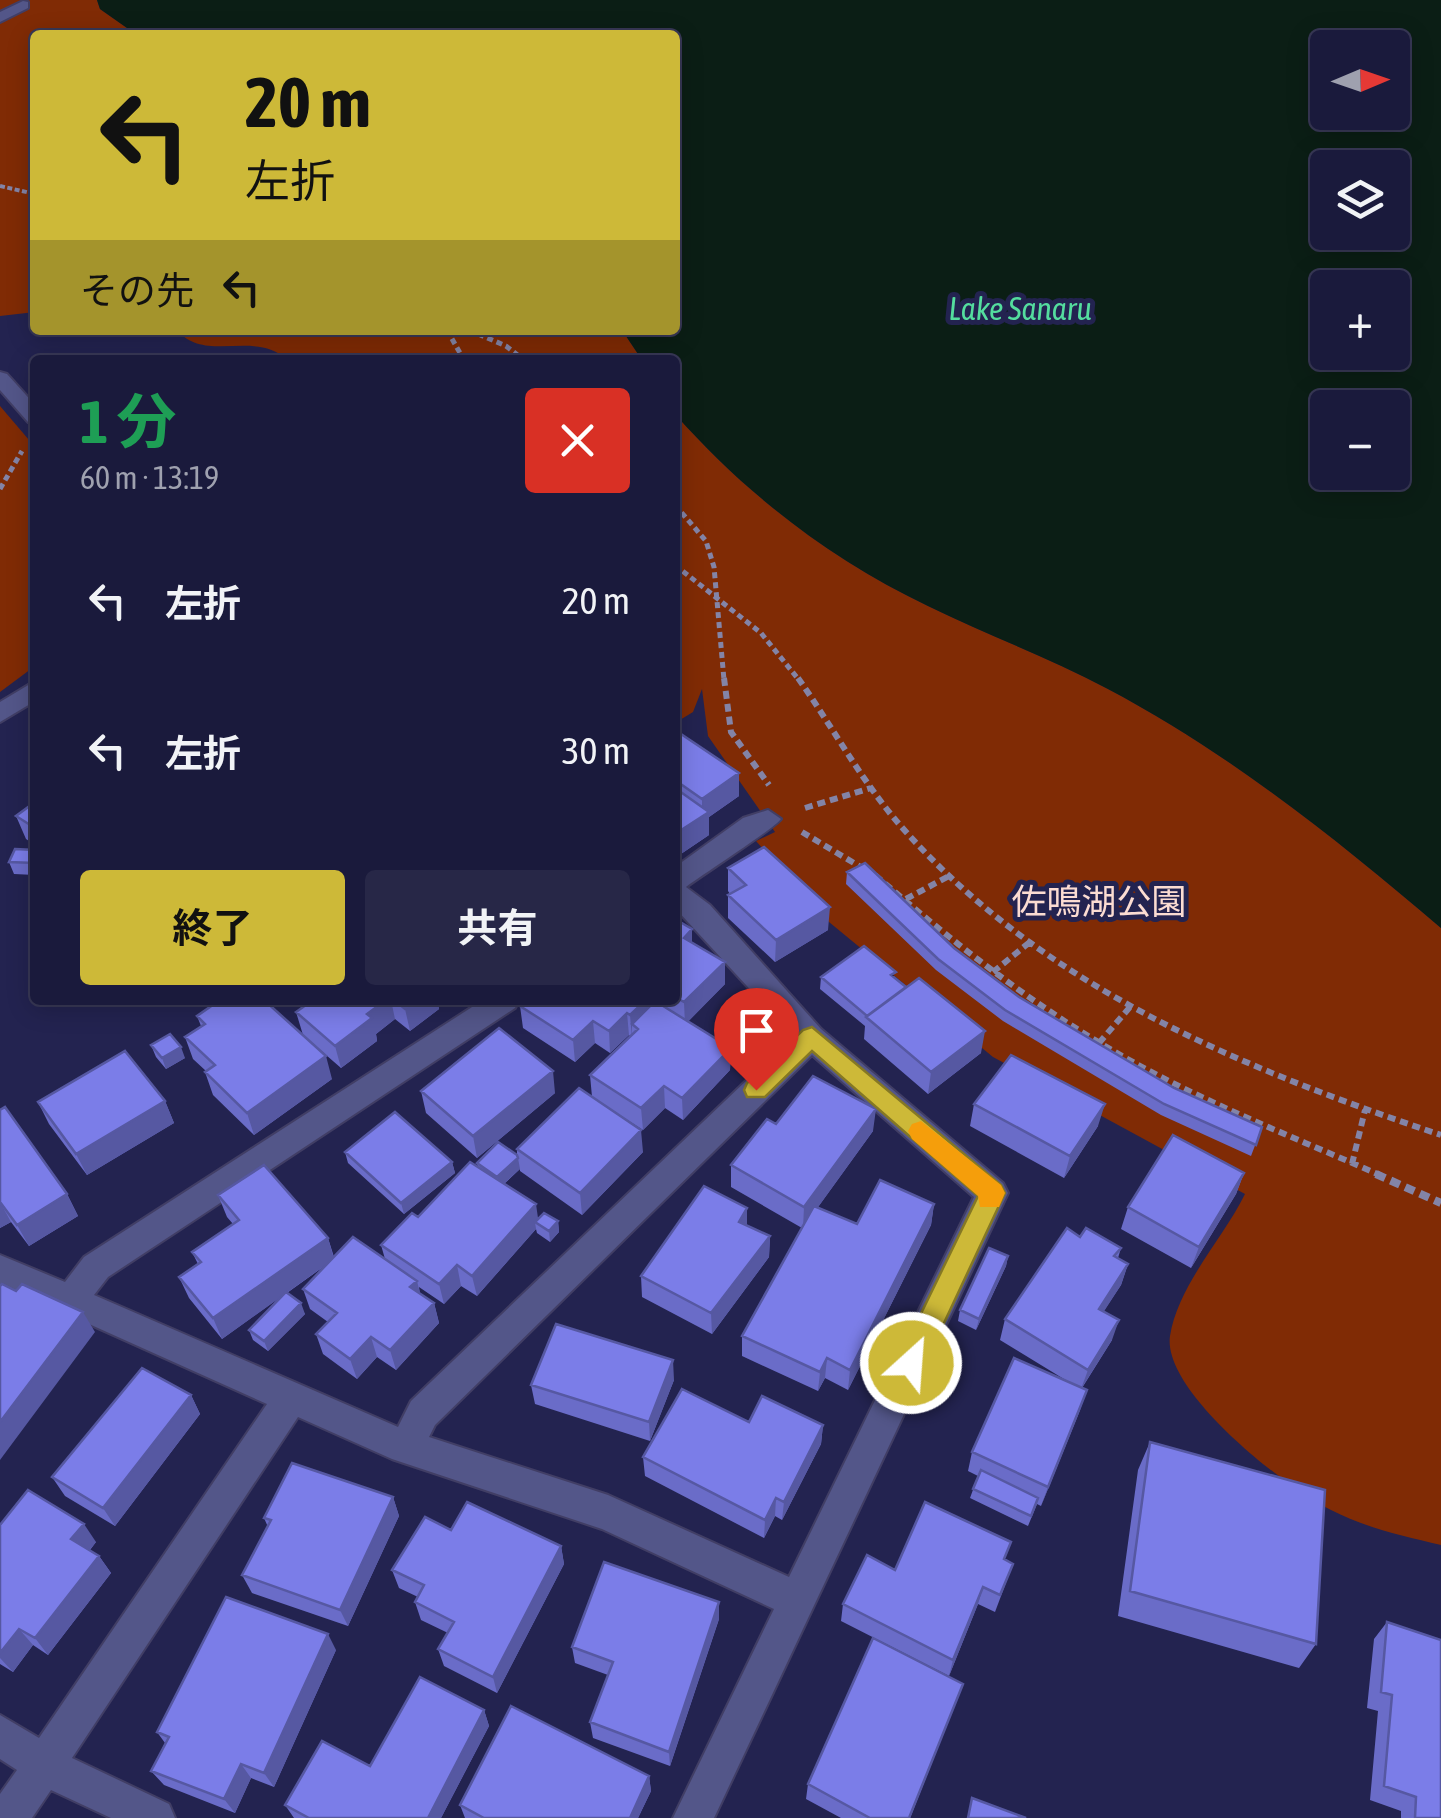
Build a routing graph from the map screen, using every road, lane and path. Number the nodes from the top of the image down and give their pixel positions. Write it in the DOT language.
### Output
graph roads {
  1 [pos="23,5"];
  2 [pos="0,18"];
  3 [pos="0,186"];
  4 [pos="30,193"];
  5 [pos="481,335"];
  6 [pos="518,355"];
  7 [pos="0,378"];
  8 [pos="30,412"];
  9 [pos="28,441"];
  10 [pos="0,488"];
  11 [pos="680,511"];
  12 [pos="680,570"];
  13 [pos="713,594"];
  14 [pos="30,693"];
  15 [pos="0,714"];
  16 [pos="871,788"];
  17 [pos="778,816"];
  18 [pos="948,876"];
  19 [pos="680,877"];
  20 [pos="680,897"];
  21 [pos="906,899"];
  22 [pos="1030,942"];
  23 [pos="992,972"];
  24 [pos="498,1005"];
  25 [pos="1130,1008"];
  26 [pos="812,1037"];
  27 [pos="1099,1044"];
  28 [pos="1364,1110"];
  29 [pos="1441,1135"];
  30 [pos="1352,1164"];
  31 [pos="1441,1203"];
  32 [pos="0,1269"];
  33 [pos="71,1300"];
  34 [pos="291,1398"];
  35 [pos="406,1447"];
  36 [pos="798,1601"];
  37 [pos="0,1735"];
  38 [pos="45,1766"];
  39 [pos="8,1818"];
  40 [pos="155,1818"];
  41 [pos="693,1818"];
  1 -- 2 [label="street"];
  3 -- 4 [label="path"];
  5 -- 6 [label="path"];
  7 -- 8 [label="street"];
  9 -- 10 [label="path"];
  11 -- 13 [label="path"];
  12 -- 13 [label="path"];
  13 -- 16 [label="path"];
  13 -- 17 [label="path"];
  14 -- 15 [label="street"];
  16 -- 17 [label="path"];
  16 -- 18 [label="path"];
  17 -- 19 [label="street"];
  17 -- 21 [label="path"];
  18 -- 21 [label="path"];
  18 -- 22 [label="path"];
  20 -- 26 [label="street"];
  21 -- 23 [label="path"];
  22 -- 23 [label="path"];
  22 -- 25 [label="path"];
  23 -- 27 [label="path"];
  24 -- 33 [label="street"];
  25 -- 27 [label="path"];
  25 -- 28 [label="path"];
  26 -- 35 [label="street"];
  26 -- 36 [label="street"];
  27 -- 30 [label="path"];
  28 -- 29 [label="path"];
  28 -- 30 [label="path"];
  30 -- 31 [label="path"];
  32 -- 33 [label="street"];
  33 -- 34 [label="street"];
  34 -- 35 [label="street"];
  34 -- 38 [label="street"];
  35 -- 36 [label="street"];
  36 -- 41 [label="street"];
  37 -- 38 [label="street"];
  38 -- 39 [label="street"];
  38 -- 40 [label="street"];
}
